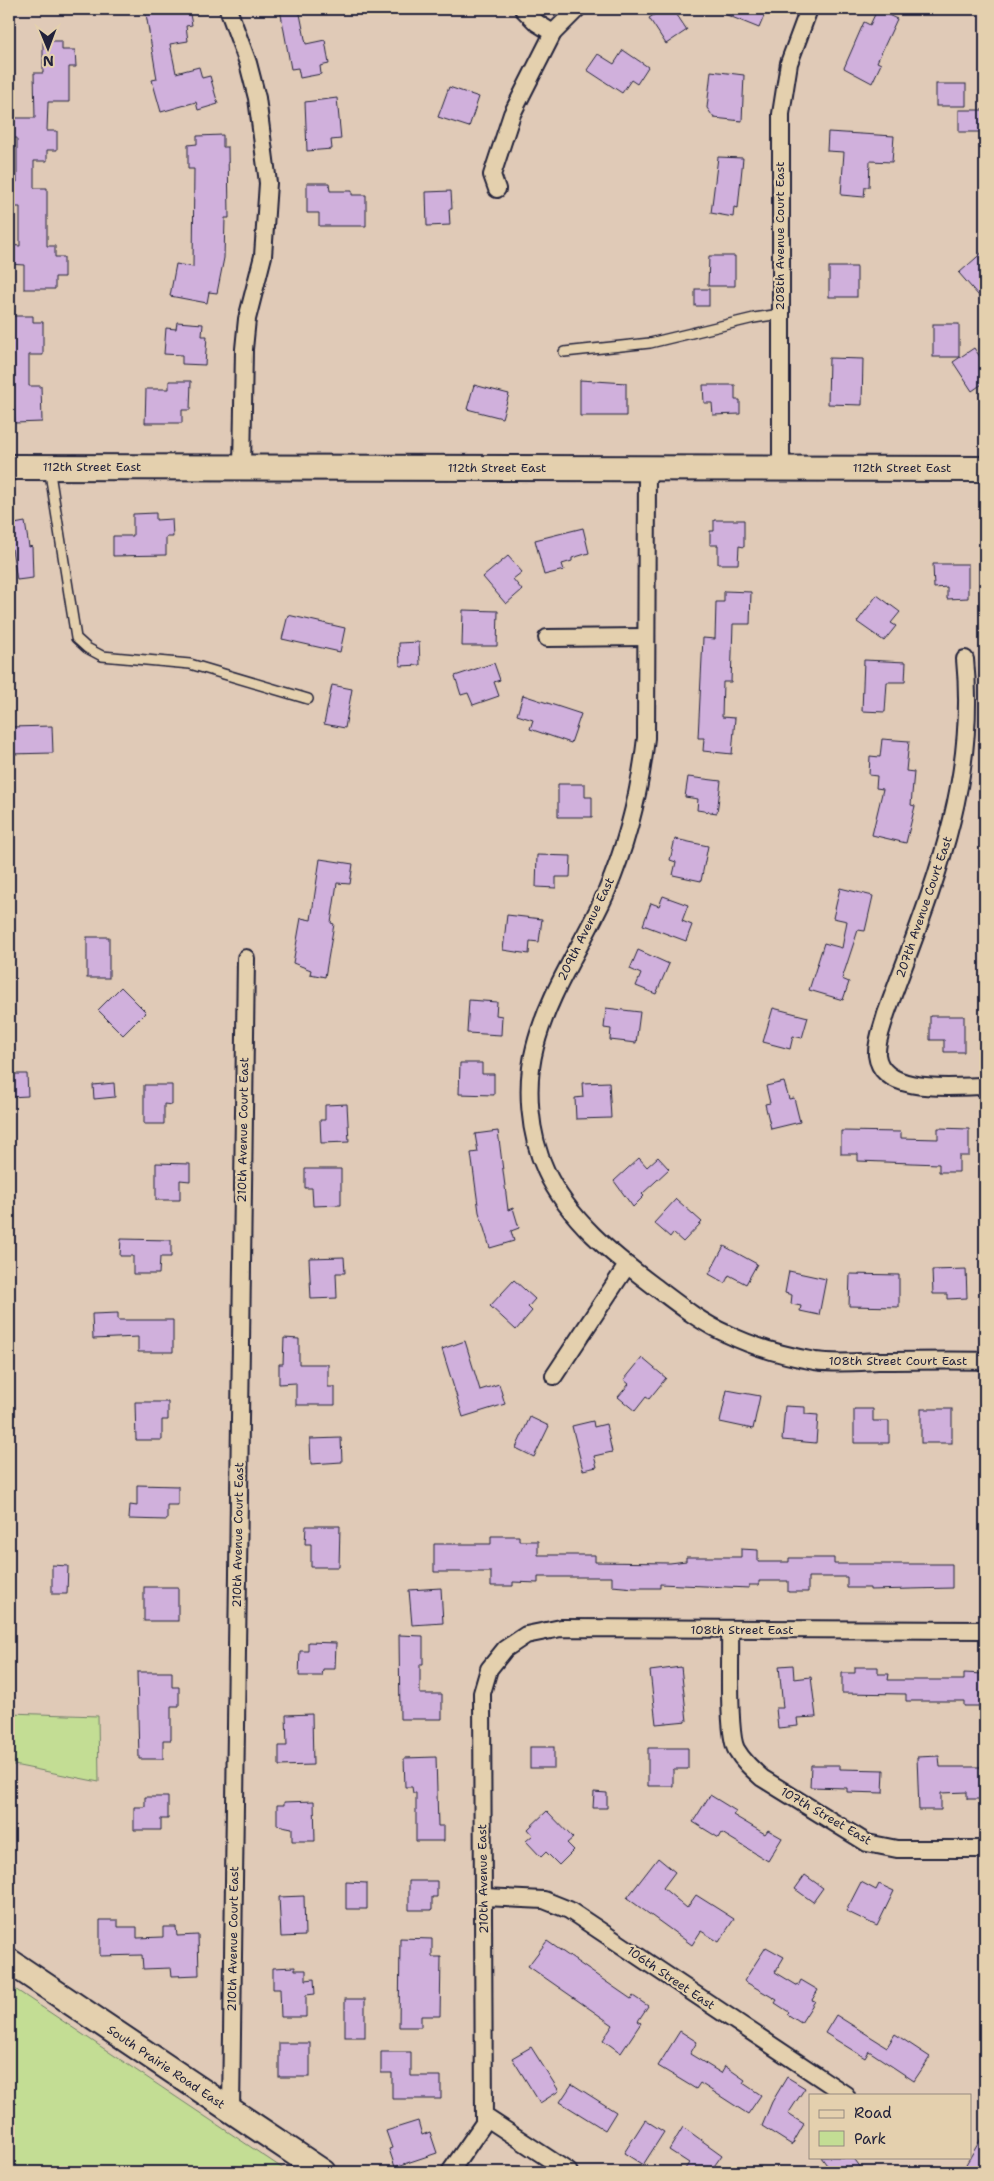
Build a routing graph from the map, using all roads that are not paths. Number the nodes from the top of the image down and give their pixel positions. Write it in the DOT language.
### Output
graph roads {
  1 [pos="228,9"];
  2 [pos="523,9"];
  3 [pos="577,9"];
  4 [pos="809,9"];
  5 [pos="553,33"];
  6 [pos="497,189"];
  7 [pos="780,314"];
  8 [pos="564,352"];
  9 [pos="9,467"];
  10 [pos="49,467"];
  11 [pos="242,467"];
  12 [pos="647,468"];
  13 [pos="781,468"];
  14 [pos="985,469"];
  15 [pos="645,637"];
  16 [pos="547,638"];
  17 [pos="965,659"];
  18 [pos="308,699"];
  19 [pos="246,958"];
  20 [pos="985,1086"];
  21 [pos="626,1267"];
  22 [pos="985,1361"];
  23 [pos="554,1376"];
  24 [pos="730,1630"];
  25 [pos="985,1630"];
  26 [pos="505,1650"];
  27 [pos="985,1849"];
  28 [pos="484,1897"];
  29 [pos="9,1961"];
  30 [pos="845,2094"];
  31 [pos="231,2111"];
  32 [pos="484,2116"];
  33 [pos="323,2172"];
  34 [pos="450,2172"];
  35 [pos="569,2172"];
  1 -- 11 [label="street"];
  2 -- 5 [label="street"];
  3 -- 5 [label="street"];
  4 -- 7 [label="street, 208th Avenue Court East"];
  5 -- 6 [label="street"];
  7 -- 8 [label="lane"];
  7 -- 13 [label="street, 208th Avenue Court East"];
  9 -- 10 [label="street, 112th Street East"];
  10 -- 11 [label="street, 112th Street East"];
  10 -- 18 [label="lane"];
  11 -- 12 [label="street, 112th Street East"];
  12 -- 13 [label="street, 112th Street East"];
  12 -- 15 [label="street, 209th Avenue East"];
  13 -- 14 [label="street, 112th Street East"];
  15 -- 16 [label="street"];
  15 -- 21 [label="street, 209th Avenue East"];
  17 -- 20 [label="street, 207th Avenue Court East"];
  19 -- 31 [label="street, 210th Avenue Court East"];
  21 -- 22 [label="street, 108th Street Court East"];
  21 -- 23 [label="street"];
  24 -- 25 [label="street, 108th Street East"];
  24 -- 26 [label="street, 108th Street East"];
  24 -- 27 [label="street, 107th Street East"];
  26 -- 28 [label="street, 210th Avenue East"];
  28 -- 30 [label="street, 106th Street East"];
  28 -- 32 [label="street, 210th Avenue East"];
  29 -- 31 [label="street, South Prairie Road East"];
  31 -- 33 [label="street, South Prairie Road East"];
  32 -- 34 [label="street"];
  32 -- 35 [label="street"];
}
